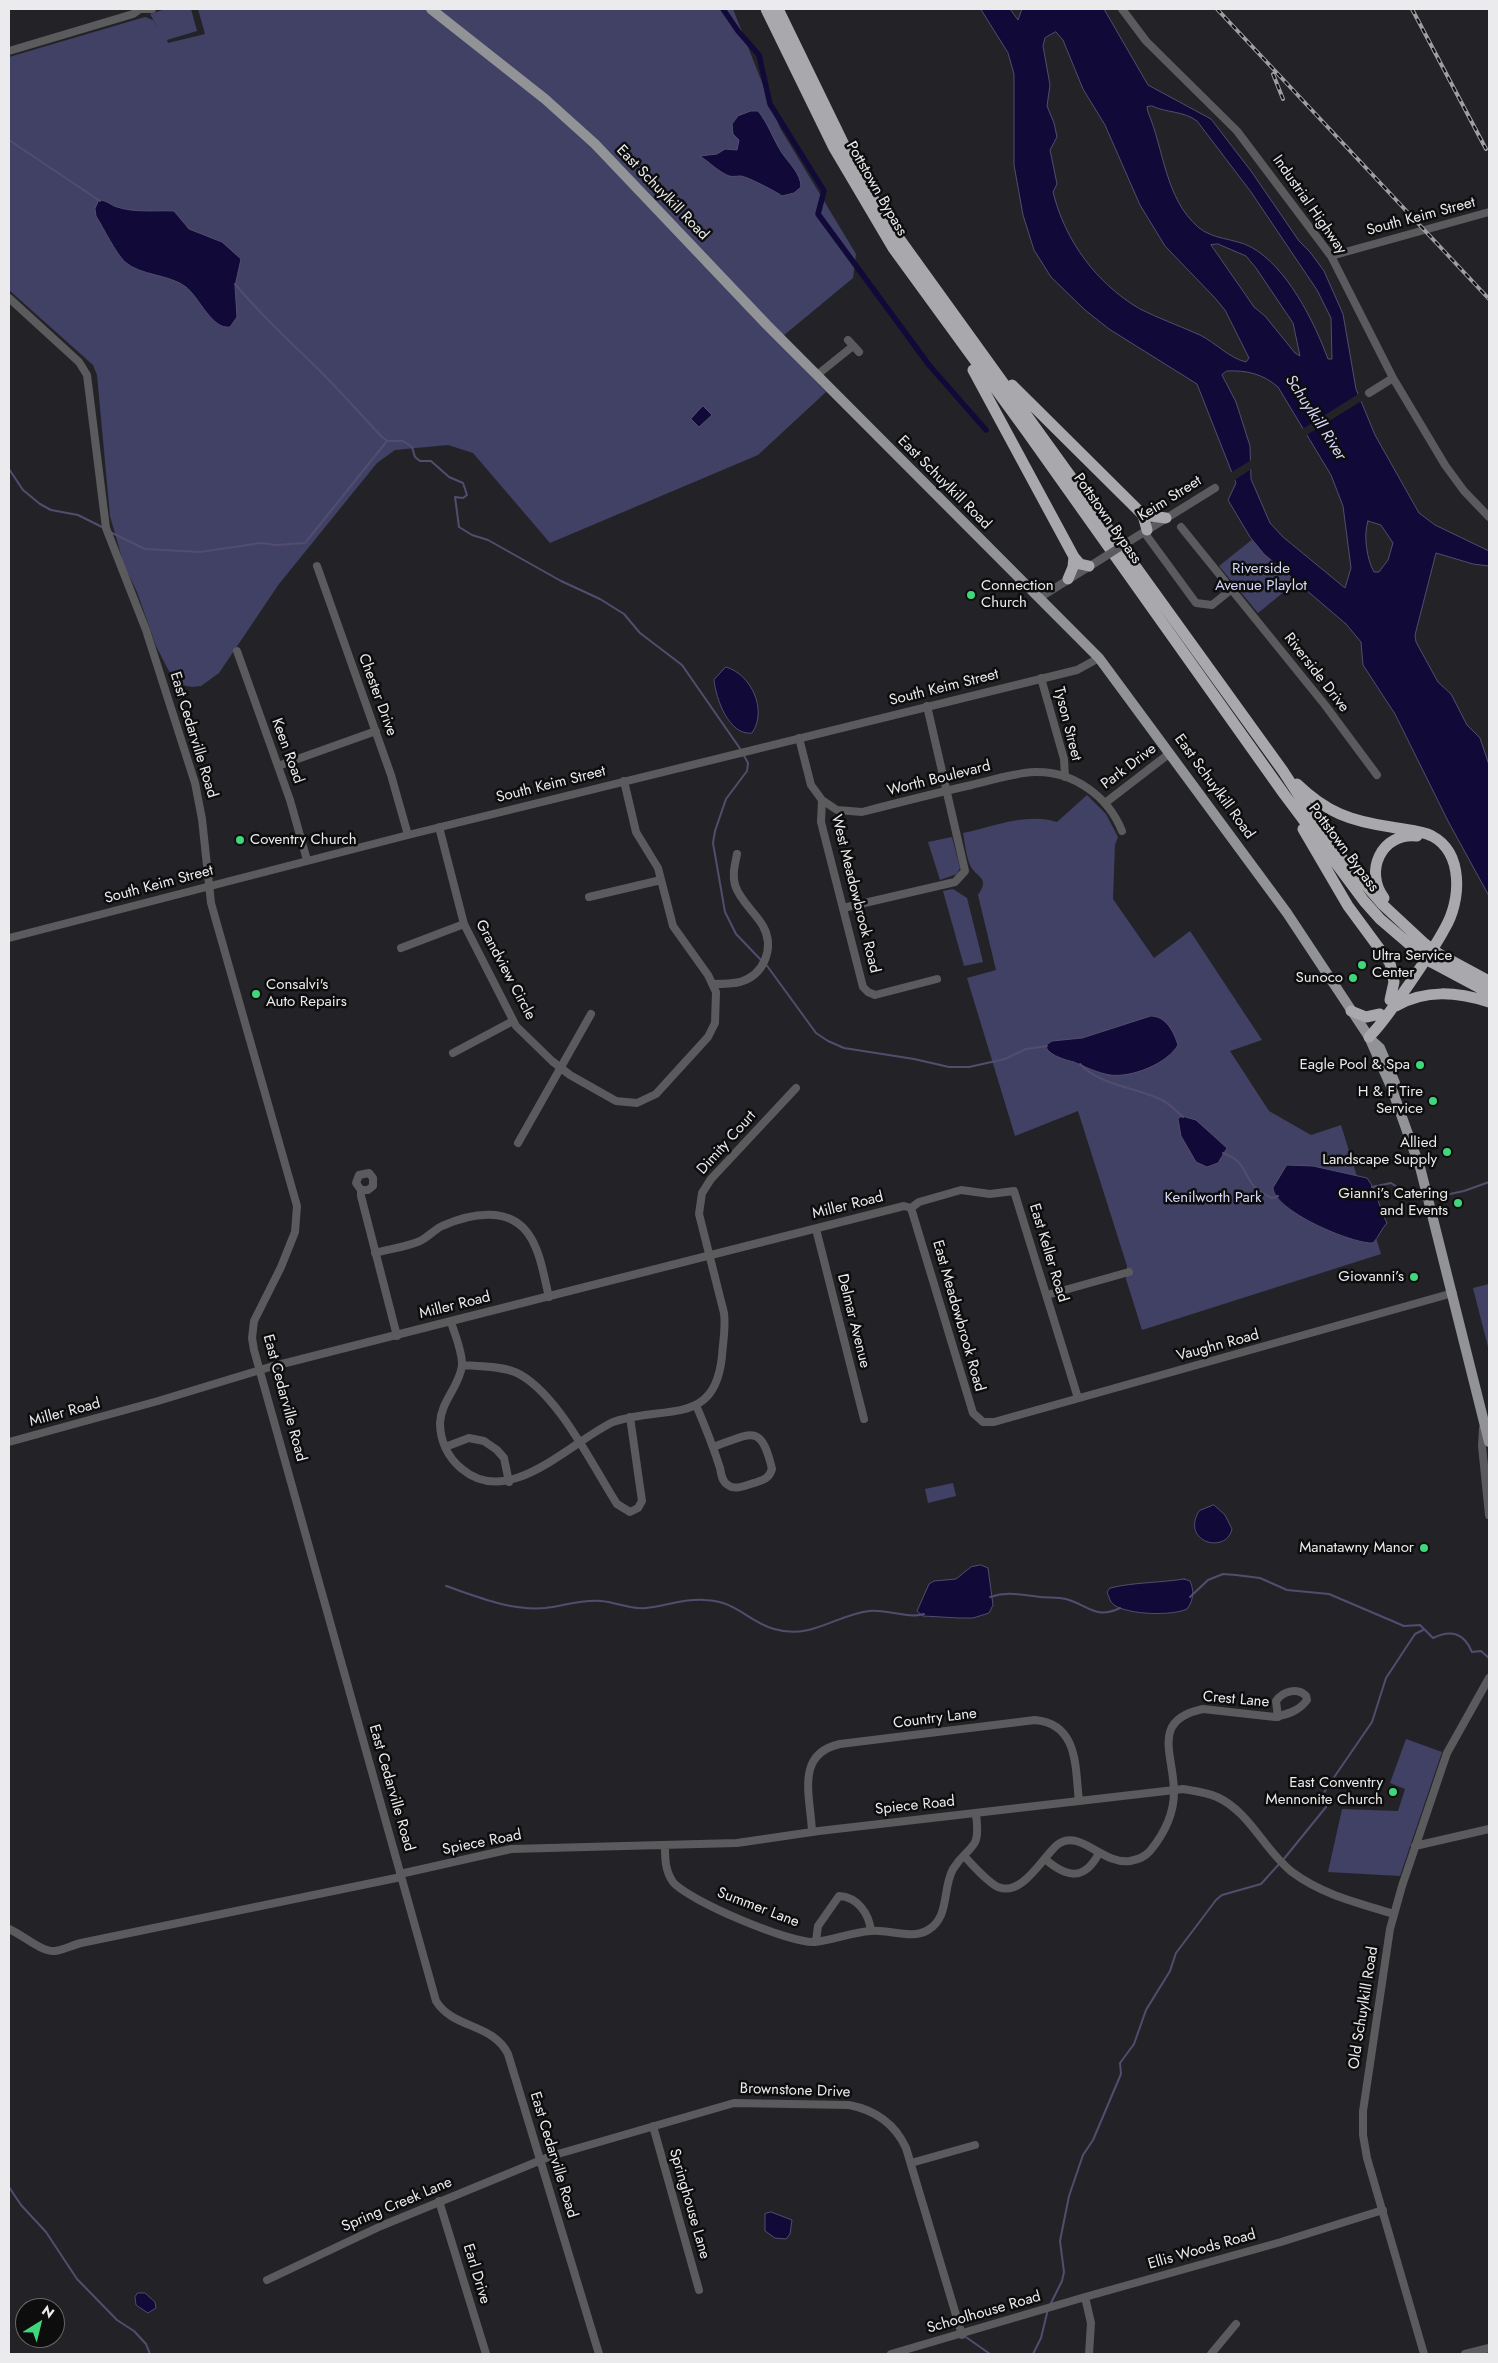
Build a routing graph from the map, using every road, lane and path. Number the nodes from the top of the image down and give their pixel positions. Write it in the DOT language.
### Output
graph roads {
  1 [pos="141,9"];
  2 [pos="152,9"];
  3 [pos="431,9"];
  4 [pos="766,9"];
  5 [pos="778,9"];
  6 [pos="1122,9"];
  7 [pos="9,51"];
  8 [pos="1489,212"];
  9 [pos="1331,256"];
  10 [pos="934,287"];
  11 [pos="9,298"];
  12 [pos="953,333"];
  13 [pos="853,346"];
  14 [pos="817,375"];
  15 [pos="1393,378"];
  16 [pos="1370,392"];
  17 [pos="1215,488"];
  18 [pos="1143,515"];
  19 [pos="1489,517"];
  20 [pos="1166,518"];
  21 [pos="1181,527"];
  22 [pos="1145,531"];
  23 [pos="1074,557"];
  24 [pos="317,566"];
  25 [pos="1089,566"];
  26 [pos="1068,579"];
  27 [pos="1232,589"];
  28 [pos="1039,598"];
  29 [pos="237,651"];
  30 [pos="1099,658"];
  31 [pos="1041,678"];
  32 [pos="927,706"];
  33 [pos="376,731"];
  34 [pos="799,738"];
  35 [pos="1170,753"];
  36 [pos="278,766"];
  37 [pos="1283,771"];
  38 [pos="1377,775"];
  39 [pos="1065,777"];
  40 [pos="624,781"];
  41 [pos="947,790"];
  42 [pos="1284,794"];
  43 [pos="822,800"];
  44 [pos="1105,803"];
  45 [pos="439,827"];
  46 [pos="1122,831"];
  47 [pos="408,835"];
  48 [pos="737,854"];
  49 [pos="307,860"];
  50 [pos="661,880"];
  51 [pos="208,886"];
  52 [pos="589,897"];
  53 [pos="843,908"];
  54 [pos="464,924"];
  55 [pos="9,938"];
  56 [pos="1420,947"];
  57 [pos="400,948"];
  58 [pos="1435,958"];
  59 [pos="938,979"];
  60 [pos="1489,981"];
  61 [pos="713,984"];
  62 [pos="1489,993"];
  63 [pos="1489,1002"];
  64 [pos="1391,1004"];
  65 [pos="1352,1011"];
  66 [pos="591,1014"];
  67 [pos="1380,1014"];
  68 [pos="513,1021"];
  69 [pos="1369,1037"];
  70 [pos="453,1053"];
  71 [pos="560,1068"];
  72 [pos="796,1088"];
  73 [pos="518,1143"];
  74 [pos="361,1190"];
  75 [pos="911,1208"];
  76 [pos="816,1229"];
  77 [pos="375,1252"];
  78 [pos="710,1255"];
  79 [pos="1129,1272"];
  80 [pos="1452,1294"];
  81 [pos="1046,1295"];
  82 [pos="549,1297"];
  83 [pos="451,1322"];
  84 [pos="396,1336"];
  85 [pos="462,1365"];
  86 [pos="260,1370"];
  87 [pos="1078,1398"];
  88 [pos="696,1405"];
  89 [pos="630,1417"];
  90 [pos="1484,1418"];
  91 [pos="864,1419"];
  92 [pos="989,1423"];
  93 [pos="9,1442"];
  94 [pos="578,1442"];
  95 [pos="1489,1442"];
  96 [pos="713,1446"];
  97 [pos="445,1447"];
  98 [pos="508,1482"];
  99 [pos="1489,1515"];
  100 [pos="1489,1678"];
  101 [pos="1278,1717"];
  102 [pos="1174,1790"];
  103 [pos="1079,1801"];
  104 [pos="976,1814"];
  105 [pos="1489,1829"];
  106 [pos="812,1832"];
  107 [pos="666,1846"];
  108 [pos="1415,1846"];
  109 [pos="1099,1853"];
  110 [pos="964,1856"];
  111 [pos="1045,1858"];
  112 [pos="401,1875"];
  113 [pos="1394,1914"];
  114 [pos="9,1929"];
  115 [pos="871,1931"];
  116 [pos="816,1941"];
  117 [pos="653,2126"];
  118 [pos="975,2145"];
  119 [pos="539,2160"];
  120 [pos="911,2163"];
  121 [pos="439,2202"];
  122 [pos="1383,2210"];
  123 [pos="267,2280"];
  124 [pos="699,2290"];
  125 [pos="1085,2297"];
  126 [pos="1236,2324"];
  127 [pos="962,2335"];
  128 [pos="1489,2348"];
  129 [pos="486,2354"];
  130 [pos="599,2354"];
  131 [pos="892,2354"];
  132 [pos="1089,2354"];
  133 [pos="1210,2354"];
  134 [pos="1424,2354"];
  135 [pos="1464,2354"];
  1 -- 2 [label="street"];
  1 -- 7 [label="street"];
  3 -- 14 [label="main road, East Schuylkill Road"];
  4 -- 12 [label="highway, Pottstown Bypass"];
  5 -- 10 [label="highway, Pottstown Bypass"];
  6 -- 9 [label="street, Industrial Highway"];
  8 -- 9 [label="street, South Keim Street"];
  9 -- 15 [label="street, Industrial Highway"];
  10 -- 18 [label="highway"];
  10 -- 37 [label="highway, Pottstown Bypass"];
  11 -- 51 [label="street, East Cedarville Road"];
  12 -- 23 [label="highway"];
  12 -- 42 [label="highway, Pottstown Bypass"];
  13 -- 14 [label="street"];
  14 -- 28 [label="main road, East Schuylkill Road"];
  15 -- 16 [label="street"];
  15 -- 19 [label="street, Industrial Highway"];
  17 -- 20 [label="street, Keim Street"];
  18 -- 20 [label="highway"];
  18 -- 22 [label="highway"];
  20 -- 22 [label="street, Keim Street"];
  21 -- 27 [label="street, Riverside Drive"];
  22 -- 25 [label="street, Keim Street, bridge"];
  22 -- 27 [label="street"];
  23 -- 25 [label="highway"];
  23 -- 26 [label="highway"];
  24 -- 33 [label="street, Chester Drive"];
  25 -- 26 [label="street, Keim Street"];
  26 -- 28 [label="street, Keim Street"];
  27 -- 38 [label="street, Riverside Drive"];
  28 -- 30 [label="main road, East Schuylkill Road"];
  29 -- 36 [label="street, Keen Road"];
  30 -- 31 [label="street, South Keim Street"];
  30 -- 35 [label="main road, East Schuylkill Road"];
  31 -- 32 [label="street, South Keim Street"];
  31 -- 39 [label="street, Tyson Street"];
  32 -- 34 [label="street, South Keim Street"];
  32 -- 41 [label="street"];
  33 -- 36 [label="street"];
  33 -- 47 [label="street, Chester Drive"];
  34 -- 40 [label="street, South Keim Street"];
  34 -- 43 [label="street, West Meadowbrook Road"];
  35 -- 44 [label="street, Park Drive"];
  35 -- 65 [label="main road, East Schuylkill Road"];
  36 -- 49 [label="street, Keen Road"];
  37 -- 56 [label="highway, Pottstown Bypass"];
  37 -- 64 [label="highway"];
  39 -- 41 [label="street, Worth Boulevard"];
  39 -- 44 [label="street, Worth Boulevard"];
  40 -- 45 [label="street, South Keim Street"];
  40 -- 50 [label="street, Grandview Circle"];
  41 -- 43 [label="street, Worth Boulevard"];
  41 -- 53 [label="street"];
  42 -- 56 [label="highway, Pottstown Bypass"];
  42 -- 64 [label="highway"];
  43 -- 53 [label="street, West Meadowbrook Road"];
  44 -- 46 [label="street, Worth Boulevard"];
  45 -- 47 [label="street, South Keim Street"];
  45 -- 54 [label="street, Grandview Circle"];
  47 -- 49 [label="street, South Keim Street"];
  48 -- 61 [label="street"];
  49 -- 51 [label="street, South Keim Street"];
  50 -- 52 [label="street"];
  50 -- 61 [label="street, Grandview Circle"];
  51 -- 55 [label="street, South Keim Street"];
  51 -- 86 [label="street, East Cedarville Road"];
  53 -- 59 [label="street, West Meadowbrook Road"];
  54 -- 57 [label="street"];
  54 -- 68 [label="street, Grandview Circle"];
  56 -- 58 [label="highway, Pottstown Bypass, bridge"];
  56 -- 64 [label="highway"];
  58 -- 60 [label="highway, Pottstown Bypass"];
  58 -- 62 [label="highway, Pottstown Bypass"];
  61 -- 71 [label="street, Grandview Circle"];
  63 -- 64 [label="highway"];
  64 -- 67 [label="highway"];
  64 -- 69 [label="highway"];
  65 -- 67 [label="highway"];
  65 -- 69 [label="main road, East Schuylkill Road"];
  66 -- 71 [label="street"];
  67 -- 69 [label="highway"];
  68 -- 70 [label="street"];
  68 -- 71 [label="street, Grandview Circle"];
  69 -- 80 [label="main road, East Schuylkill Road"];
  71 -- 73 [label="street"];
  72 -- 78 [label="street, Dimity Court"];
  74 -- 77 [label="street"];
  75 -- 76 [label="street, Miller Road"];
  75 -- 81 [label="street, East Keller Road"];
  75 -- 92 [label="street, East Meadowbrook Road"];
  76 -- 78 [label="street, Miller Road"];
  76 -- 91 [label="street, Delmar Avenue"];
  77 -- 82 [label="street"];
  77 -- 84 [label="street"];
  78 -- 82 [label="street, Miller Road"];
  78 -- 88 [label="street, Dimity Court"];
  79 -- 81 [label="street"];
  80 -- 87 [label="street, Vaughn Road"];
  80 -- 90 [label="main road, East Schuylkill Road"];
  81 -- 87 [label="street, East Keller Road"];
  82 -- 83 [label="street, Miller Road"];
  83 -- 84 [label="street, Miller Road"];
  83 -- 85 [label="street"];
  84 -- 86 [label="street, Miller Road"];
  85 -- 94 [label="street"];
  85 -- 97 [label="street"];
  86 -- 93 [label="street, Miller Road"];
  86 -- 112 [label="street, East Cedarville Road"];
  87 -- 92 [label="street, Vaughn Road"];
  88 -- 89 [label="street"];
  88 -- 96 [label="street"];
  89 -- 94 [label="street"];
  89 -- 94 [label="street"];
  90 -- 95 [label="main road, East Schuylkill Road"];
  90 -- 99 [label="street"];
  94 -- 98 [label="street"];
  96 -- 96 [label="street"];
  97 -- 98 [label="street"];
  97 -- 98 [label="street"];
  100 -- 108 [label="street, Old Schuylkill Road"];
  101 -- 102 [label="street, Crest Lane"];
  102 -- 103 [label="street, Spiece Road"];
  102 -- 109 [label="street, Crest Lane"];
  102 -- 113 [label="street, Spiece Road"];
  103 -- 104 [label="street, Spiece Road"];
  103 -- 106 [label="street, Country Lane"];
  104 -- 106 [label="street, Spiece Road"];
  104 -- 110 [label="street, Summer Lane"];
  105 -- 108 [label="street"];
  106 -- 107 [label="street, Spiece Road"];
  107 -- 112 [label="street, Spiece Road"];
  107 -- 116 [label="street, Summer Lane"];
  108 -- 113 [label="street, Old Schuylkill Road"];
  109 -- 111 [label="street, Crest Lane"];
  109 -- 111 [label="street"];
  110 -- 111 [label="street"];
  110 -- 115 [label="street, Summer Lane"];
  112 -- 114 [label="street, Spiece Road"];
  112 -- 119 [label="street, East Cedarville Road"];
  113 -- 122 [label="street, Old Schuylkill Road"];
  115 -- 116 [label="street, Summer Lane"];
  115 -- 116 [label="street, Summer Lane"];
  117 -- 119 [label="street, Brownstone Drive"];
  117 -- 120 [label="street, Brownstone Drive"];
  117 -- 124 [label="street, Springhouse Lane"];
  118 -- 120 [label="street"];
  119 -- 121 [label="street, Spring Creek Lane"];
  119 -- 130 [label="street, East Cedarville Road"];
  120 -- 127 [label="street, Brownstone Drive"];
  121 -- 123 [label="street, Spring Creek Lane"];
  121 -- 129 [label="street, Earl Drive"];
  122 -- 125 [label="street, Ellis Woods Road"];
  122 -- 134 [label="street, Old Schuylkill Road"];
  125 -- 127 [label="street, Schoolhouse Road"];
  125 -- 132 [label="street"];
  126 -- 133 [label="street"];
  127 -- 131 [label="street, Schoolhouse Road"];
  128 -- 135 [label="street"];
}
